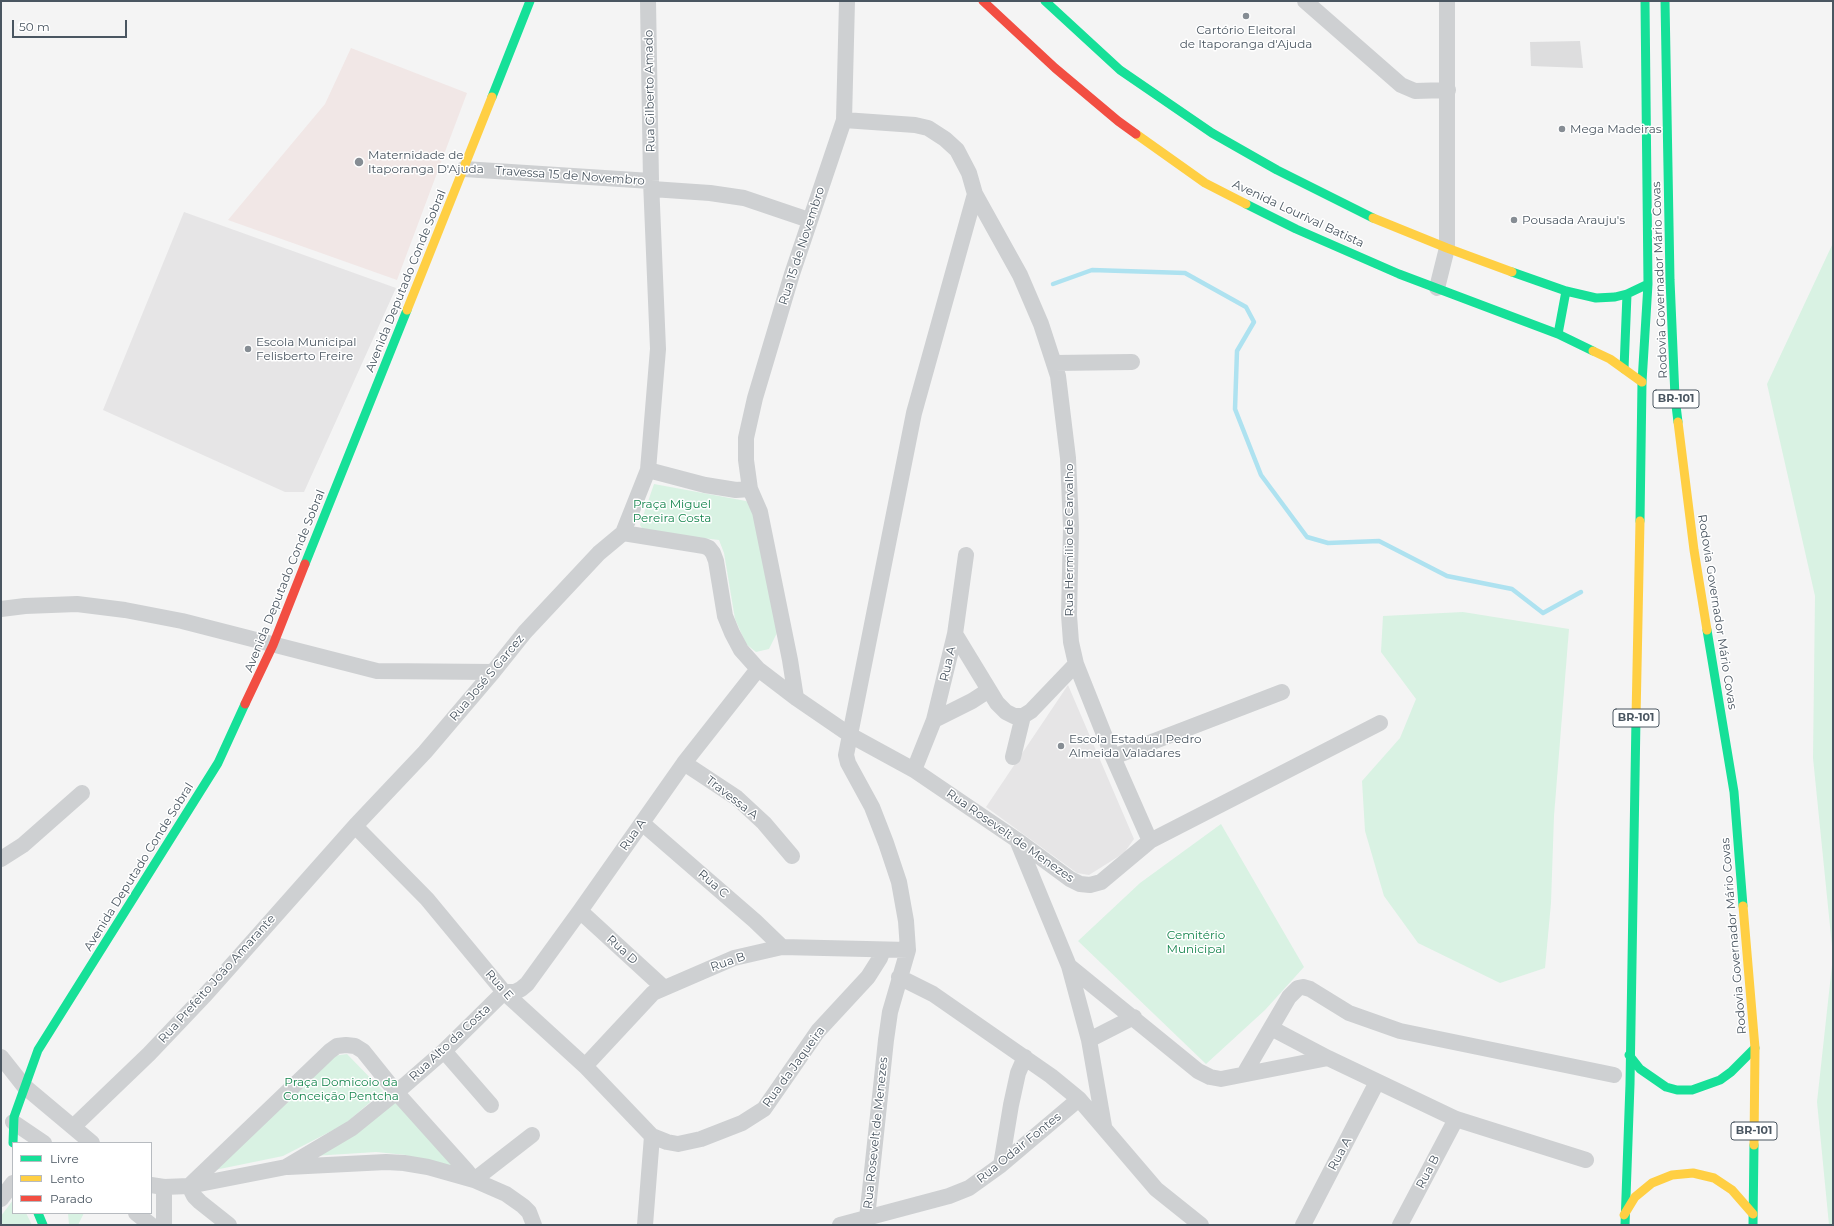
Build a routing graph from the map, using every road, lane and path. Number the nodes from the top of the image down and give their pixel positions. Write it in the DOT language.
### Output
graph roads {
  1 [pos="530,1"];
  2 [pos="648,1"];
  3 [pos="847,1"];
  4 [pos="983,1"];
  5 [pos="1045,1"];
  6 [pos="1305,1"];
  7 [pos="1447,1"];
  8 [pos="1645,1"];
  9 [pos="1665,1"];
  10 [pos="1448,90"];
  11 [pos="844,120"];
  12 [pos="464,169"];
  13 [pos="652,185"];
  14 [pos="975,194"];
  15 [pos="809,220"];
  16 [pos="1447,248"];
  17 [pos="1648,284"];
  18 [pos="1437,288"];
  19 [pos="1566,291"];
  20 [pos="1627,294"];
  21 [pos="1558,334"];
  22 [pos="1132,362"];
  23 [pos="1054,363"];
  24 [pos="1624,369"];
  25 [pos="1642,382"];
  26 [pos="648,470"];
  27 [pos="750,489"];
  28 [pos="623,534"];
  29 [pos="966,555"];
  30 [pos="1,609"];
  31 [pos="955,634"];
  32 [pos="273,645"];
  33 [pos="1076,664"];
  34 [pos="758,669"];
  35 [pos="493,672"];
  36 [pos="989,690"];
  37 [pos="1282,692"];
  38 [pos="796,698"];
  39 [pos="1023,716"];
  40 [pos="934,720"];
  41 [pos="1380,723"];
  42 [pos="850,735"];
  43 [pos="1013,757"];
  44 [pos="1113,757"];
  45 [pos="684,763"];
  46 [pos="914,770"];
  47 [pos="82,793"];
  48 [pos="642,823"];
  49 [pos="355,826"];
  50 [pos="1017,840"];
  51 [pos="1150,841"];
  52 [pos="792,856"];
  53 [pos="1,858"];
  54 [pos="580,911"];
  55 [pos="782,947"];
  56 [pos="883,950"];
  57 [pos="908,950"];
  58 [pos="1069,966"];
  59 [pos="900,978"];
  60 [pos="664,988"];
  61 [pos="504,992"];
  62 [pos="1134,1017"];
  63 [pos="1271,1028"];
  64 [pos="1089,1040"];
  65 [pos="1755,1048"];
  66 [pos="444,1051"];
  67 [pos="1629,1055"];
  68 [pos="1,1057"];
  69 [pos="1025,1057"];
  70 [pos="1328,1058"];
  71 [pos="585,1066"];
  72 [pos="1244,1074"];
  73 [pos="1614,1074"];
  74 [pos="1377,1082"];
  75 [pos="24,1086"];
  76 [pos="396,1092"];
  77 [pos="1079,1099"];
  78 [pos="491,1105"];
  79 [pos="1456,1119"];
  80 [pos="73,1127"];
  81 [pos="1104,1127"];
  82 [pos="11,1135"];
  83 [pos="532,1135"];
  84 [pos="652,1136"];
  85 [pos="40,1142"];
  86 [pos="91,1142"];
  87 [pos="1,1149"];
  88 [pos="1586,1160"];
  89 [pos="1001,1164"];
  90 [pos="286,1167"];
  91 [pos="474,1180"];
  92 [pos="12,1184"];
  93 [pos="157,1186"];
  94 [pos="190,1186"];
  95 [pos="1,1199"];
  96 [pos="38,1214"];
  97 [pos="137,1214"];
  98 [pos="1753,1214"];
  99 [pos="1624,1215"];
  100 [pos="867,1218"];
  101 [pos="44,1225"];
  102 [pos="150,1225"];
  103 [pos="164,1225"];
  104 [pos="229,1225"];
  105 [pos="534,1225"];
  106 [pos="645,1225"];
  107 [pos="840,1225"];
  108 [pos="1201,1225"];
  109 [pos="1303,1225"];
  110 [pos="1400,1225"];
  111 [pos="1624,1225"];
  112 [pos="1753,1225"];
  1 -- 12 [label="main road, Avenida Deputado Conde Sobral"];
  2 -- 13 [label="street, Rua Gilberto Amado"];
  3 -- 11 [label="street, Rua 15 de Novembro"];
  4 -- 18 [label="main road, Avenida Lourival Batista"];
  5 -- 16 [label="main road"];
  6 -- 10 [label="street"];
  7 -- 10 [label="street"];
  8 -- 17 [label="main road, Rodovia Governador Mário Covas / BR-101"];
  9 -- 65 [label="main road, Rodovia Governador Mário Covas / BR-101"];
  10 -- 16 [label="street"];
  11 -- 14 [label="street, Rua Hermilio de Carvalho"];
  11 -- 15 [label="street, Rua 15 de Novembro"];
  12 -- 13 [label="street, Travessa 15 de Novembro"];
  12 -- 32 [label="main road, Avenida Deputado Conde Sobral"];
  13 -- 15 [label="street, Travessa 15 de Novembro"];
  13 -- 26 [label="street, Rua Gilberto Amado"];
  14 -- 23 [label="street, Rua Hermilio de Carvalho"];
  14 -- 42 [label="street, Rua Hermilio de Carvalho"];
  15 -- 27 [label="street, Rua 15 de Novembro"];
  16 -- 18 [label="street"];
  16 -- 19 [label="main road"];
  17 -- 20 [label="main road"];
  17 -- 25 [label="main road, Rodovia Governador Mário Covas / BR-101"];
  18 -- 21 [label="main road, Avenida Lourival Batista"];
  19 -- 20 [label="main road"];
  19 -- 21 [label="main road"];
  20 -- 24 [label="main road"];
  21 -- 24 [label="main road, Avenida Lourival Batista"];
  22 -- 23 [label="street"];
  23 -- 33 [label="street, Rua Hermilio de Carvalho"];
  24 -- 25 [label="main road, Avenida Lourival Batista"];
  25 -- 67 [label="main road, Rodovia Governador Mário Covas / BR-101"];
  26 -- 27 [label="street"];
  26 -- 28 [label="street"];
  27 -- 38 [label="street"];
  28 -- 34 [label="street"];
  28 -- 35 [label="street, Rua José S Garcez"];
  29 -- 31 [label="street, Rua A"];
  30 -- 32 [label="street"];
  31 -- 36 [label="street"];
  31 -- 40 [label="street, Rua A"];
  32 -- 35 [label="street"];
  32 -- 75 [label="main road, Avenida Deputado Conde Sobral"];
  33 -- 39 [label="street"];
  33 -- 44 [label="street, Rua Hermilio de Carvalho"];
  34 -- 38 [label="street"];
  34 -- 45 [label="street, Rua A"];
  35 -- 49 [label="street, Rua José S Garcez"];
  36 -- 39 [label="street"];
  36 -- 40 [label="street"];
  37 -- 44 [label="street"];
  38 -- 42 [label="street, Rua Rosevelt de Menezes"];
  39 -- 43 [label="street"];
  40 -- 46 [label="street, Rua A"];
  41 -- 51 [label="street, Rua Rosevelt de Menezes"];
  42 -- 46 [label="street, Rua Rosevelt de Menezes"];
  42 -- 57 [label="street, Rua Rosevelt de Menezes"];
  44 -- 51 [label="street, Rua Hermilio de Carvalho"];
  45 -- 48 [label="street, Rua A"];
  45 -- 52 [label="street, Travessa A"];
  46 -- 50 [label="street, Rua Rosevelt de Menezes"];
  47 -- 53 [label="street"];
  48 -- 54 [label="street, Rua A"];
  48 -- 55 [label="street, Rua C"];
  49 -- 61 [label="street, Rua E"];
  49 -- 80 [label="street, Rua Prefeito João Amarante"];
  50 -- 51 [label="street, Rua Rosevelt de Menezes"];
  50 -- 58 [label="street"];
  54 -- 60 [label="street, Rua D"];
  54 -- 61 [label="street, Rua A"];
  55 -- 56 [label="street, Rua B"];
  55 -- 60 [label="street, Rua B"];
  56 -- 57 [label="street, Rua B"];
  56 -- 84 [label="street, Rua da Jaqueira"];
  57 -- 59 [label="street, Rua Rosevelt de Menezes"];
  58 -- 62 [label="street"];
  58 -- 64 [label="street"];
  59 -- 69 [label="street"];
  59 -- 100 [label="street, Rua Rosevelt de Menezes"];
  60 -- 71 [label="street, Rua B"];
  61 -- 66 [label="street, Rua Alto da Costa"];
  61 -- 71 [label="street, Rua E"];
  62 -- 64 [label="street"];
  62 -- 72 [label="street"];
  63 -- 70 [label="street"];
  63 -- 72 [label="street"];
  63 -- 73 [label="street"];
  64 -- 81 [label="street"];
  65 -- 67 [label="main road"];
  65 -- 98 [label="main road, Rodovia Governador Mário Covas / BR-101"];
  66 -- 76 [label="street, Rua Alto da Costa"];
  66 -- 78 [label="street"];
  67 -- 99 [label="main road, Rodovia Governador Mário Covas / BR-101"];
  68 -- 75 [label="street"];
  69 -- 77 [label="street"];
  69 -- 89 [label="street"];
  70 -- 72 [label="street"];
  70 -- 74 [label="street"];
  71 -- 84 [label="street, Rua E"];
  74 -- 79 [label="street"];
  74 -- 109 [label="street, Rua A"];
  75 -- 80 [label="street"];
  75 -- 82 [label="main road, Avenida Deputado Conde Sobral"];
  76 -- 90 [label="street"];
  76 -- 91 [label="street"];
  76 -- 94 [label="street"];
  77 -- 81 [label="street"];
  77 -- 89 [label="street, Rua Odair Fontes"];
  79 -- 88 [label="street"];
  79 -- 110 [label="street, Rua B"];
  80 -- 86 [label="street"];
  81 -- 108 [label="street"];
  82 -- 85 [label="street"];
  82 -- 87 [label="street"];
  83 -- 91 [label="street"];
  84 -- 106 [label="street"];
  89 -- 100 [label="street, Rua Odair Fontes"];
  90 -- 91 [label="street"];
  90 -- 94 [label="street"];
  91 -- 105 [label="street"];
  92 -- 95 [label="street"];
  93 -- 94 [label="street"];
  93 -- 103 [label="street"];
  94 -- 104 [label="street"];
  96 -- 101 [label="main road"];
  97 -- 102 [label="street"];
  98 -- 99 [label="main road"];
  98 -- 112 [label="main road, Rodovia Governador Mário Covas / BR-101"];
  99 -- 111 [label="main road, Rodovia Governador Mário Covas / BR-101"];
  100 -- 107 [label="street, Rua Odair Fontes"];
}
